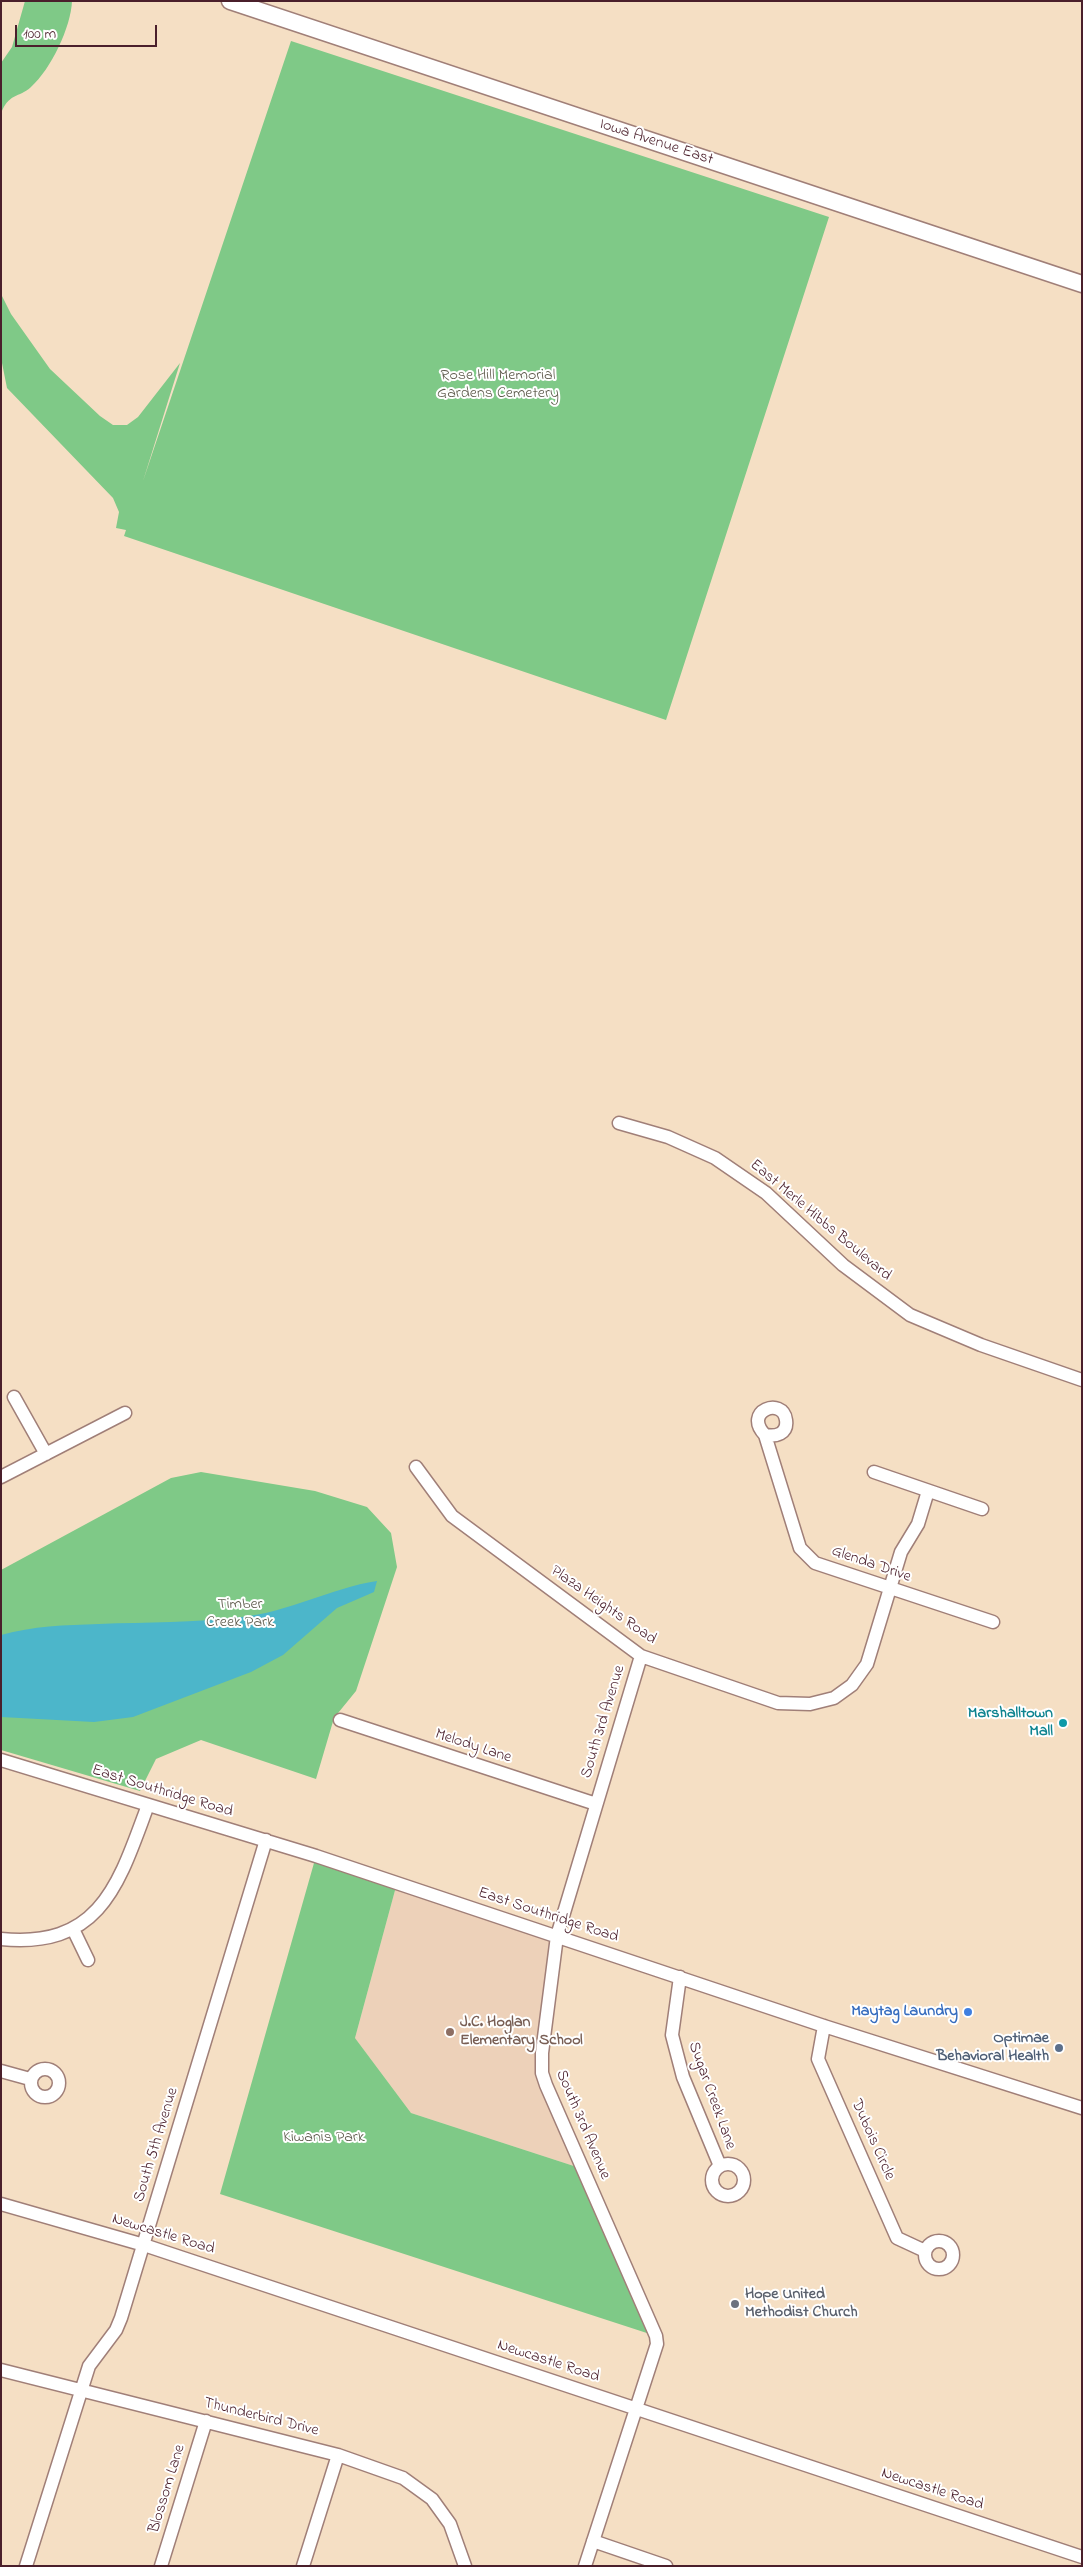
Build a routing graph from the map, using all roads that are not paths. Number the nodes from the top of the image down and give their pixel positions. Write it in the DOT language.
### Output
graph roads {
  1 [pos="230,1"];
  2 [pos="1082,284"];
  3 [pos="619,1122"];
  4 [pos="1082,1380"];
  5 [pos="14,1397"];
  6 [pos="126,1412"];
  7 [pos="765,1435"];
  8 [pos="46,1454"];
  9 [pos="416,1467"];
  10 [pos="874,1472"];
  11 [pos="1,1477"];
  12 [pos="928,1490"];
  13 [pos="982,1509"];
  14 [pos="890,1588"];
  15 [pos="993,1622"];
  16 [pos="641,1656"];
  17 [pos="340,1720"];
  18 [pos="1,1760"];
  19 [pos="596,1804"];
  20 [pos="148,1805"];
  21 [pos="266,1840"];
  22 [pos="73,1929"];
  23 [pos="557,1936"];
  24 [pos="1,1939"];
  25 [pos="88,1960"];
  26 [pos="680,1977"];
  27 [pos="824,2026"];
  28 [pos="1,2070"];
  29 [pos="30,2079"];
  30 [pos="1080,2104"];
  31 [pos="720,2166"];
  32 [pos="1,2204"];
  33 [pos="144,2245"];
  34 [pos="925,2251"];
  35 [pos="1,2370"];
  36 [pos="82,2389"];
  37 [pos="636,2409"];
  38 [pos="206,2421"];
  39 [pos="338,2455"];
  40 [pos="593,2541"];
  41 [pos="1082,2558"];
  42 [pos="26,2566"];
  43 [pos="161,2566"];
  44 [pos="303,2566"];
  45 [pos="465,2566"];
  46 [pos="585,2566"];
  47 [pos="666,2566"];
  1 -- 2 [label="main road, Iowa Avenue East"];
  3 -- 4 [label="street, East Merle Hibbs Boulevard"];
  5 -- 8 [label="street"];
  6 -- 8 [label="street"];
  7 -- 14 [label="street, Glenda Drive"];
  8 -- 11 [label="street"];
  9 -- 16 [label="street, Plaza Heights Road"];
  10 -- 12 [label="street"];
  12 -- 13 [label="street"];
  12 -- 14 [label="street, Plaza Heights Road"];
  14 -- 15 [label="street, Glenda Drive"];
  14 -- 16 [label="street, Plaza Heights Road"];
  16 -- 19 [label="street, South 3rd Avenue"];
  17 -- 19 [label="street, Melody Lane"];
  18 -- 20 [label="street, East Southridge Road"];
  19 -- 23 [label="street, South 3rd Avenue"];
  20 -- 21 [label="street, East Southridge Road"];
  20 -- 22 [label="street"];
  21 -- 23 [label="street, East Southridge Road"];
  21 -- 33 [label="street, South 5th Avenue"];
  22 -- 24 [label="street"];
  22 -- 25 [label="street"];
  23 -- 26 [label="street, East Southridge Road"];
  23 -- 37 [label="street, South 3rd Avenue"];
  26 -- 27 [label="street, East Southridge Road"];
  26 -- 31 [label="street, Sugar Creek Lane"];
  27 -- 30 [label="street, East Southridge Road"];
  27 -- 34 [label="street, Dubois Circle"];
  28 -- 29 [label="street"];
  32 -- 33 [label="street, Newcastle Road"];
  33 -- 36 [label="street, South 5th Avenue"];
  33 -- 37 [label="street, Newcastle Road"];
  35 -- 36 [label="street, Thunderbird Drive"];
  36 -- 38 [label="street, Thunderbird Drive"];
  36 -- 42 [label="street, South 5th Avenue"];
  37 -- 40 [label="street, South 3rd Avenue"];
  37 -- 41 [label="street, Newcastle Road"];
  38 -- 39 [label="street, Thunderbird Drive"];
  38 -- 43 [label="street, Blossom Lane"];
  39 -- 44 [label="street"];
  39 -- 45 [label="street, Thunderbird Drive"];
  40 -- 46 [label="street, South 3rd Avenue"];
  40 -- 47 [label="street"];
}
